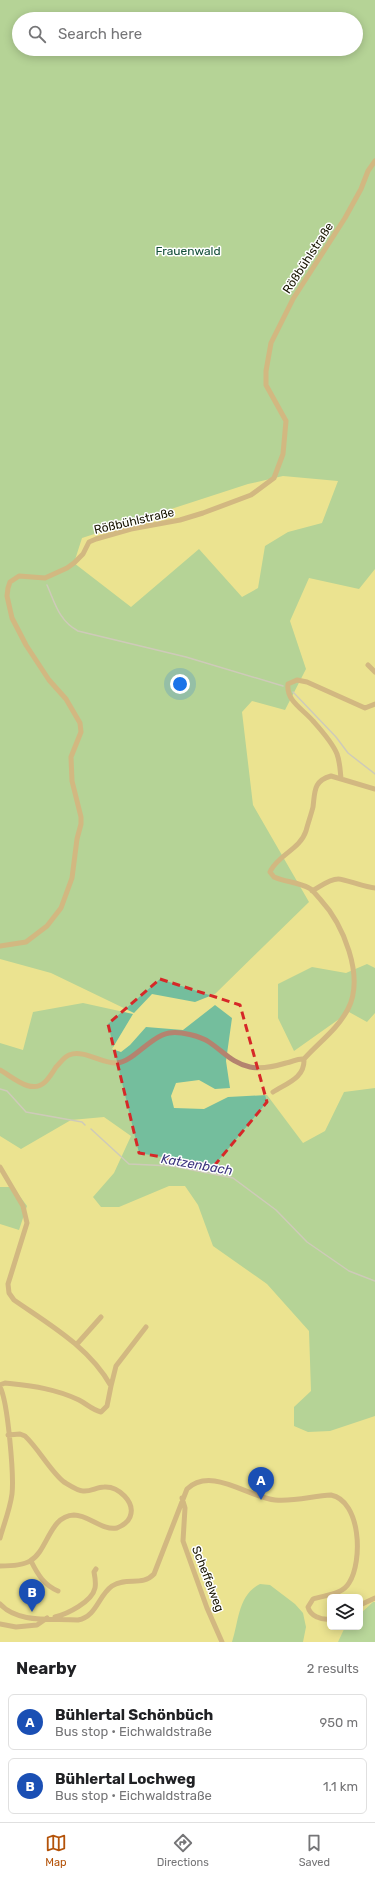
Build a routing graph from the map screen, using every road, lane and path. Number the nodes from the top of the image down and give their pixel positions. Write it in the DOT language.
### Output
graph roads {
  1 [pos="375,161"];
  2 [pos="368,665"];
  3 [pos="375,672"];
  4 [pos="375,704"];
  5 [pos="341,778"];
  6 [pos="375,789"];
  7 [pos="375,888"];
  8 [pos="312,891"];
  9 [pos="0,946"];
  10 [pos="304,1059"];
  11 [pos="0,1070"];
  12 [pos="273,1092"];
  13 [pos="0,1167"];
  14 [pos="101,1317"];
  15 [pos="146,1327"];
  16 [pos="77,1344"];
  17 [pos="0,1386"];
  18 [pos="111,1386"];
  19 [pos="8,1435"];
  20 [pos="182,1498"];
  21 [pos="0,1538"];
  22 [pos="31,1561"];
  23 [pos="0,1566"];
  24 [pos="96,1569"];
  25 [pos="58,1591"];
  26 [pos="332,1594"];
  27 [pos="327,1595"];
  28 [pos="375,1598"];
  29 [pos="0,1604"];
  30 [pos="363,1604"];
  31 [pos="46,1618"];
  32 [pos="327,1619"];
  33 [pos="0,1624"];
  34 [pos="222,1642"];
  1 -- 9 [label="street, Rößbühlstraße"];
  2 -- 3 [label="street"];
  4 -- 5 [label="street"];
  5 -- 6 [label="street"];
  5 -- 8 [label="street"];
  7 -- 8 [label="street"];
  8 -- 10 [label="street"];
  10 -- 11 [label="street"];
  10 -- 12 [label="street"];
  13 -- 16 [label="street"];
  14 -- 16 [label="street"];
  15 -- 18 [label="street"];
  16 -- 18 [label="street"];
  17 -- 18 [label="street"];
  17 -- 19 [label="street"];
  19 -- 21 [label="street"];
  19 -- 22 [label="street"];
  20 -- 26 [label="street"];
  20 -- 31 [label="street"];
  20 -- 34 [label="street, Scheffelweg"];
  22 -- 23 [label="street"];
  22 -- 25 [label="street"];
  24 -- 31 [label="street"];
  27 -- 32 [label="street"];
  28 -- 30 [label="street"];
  29 -- 31 [label="street"];
  31 -- 33 [label="street"];
}
